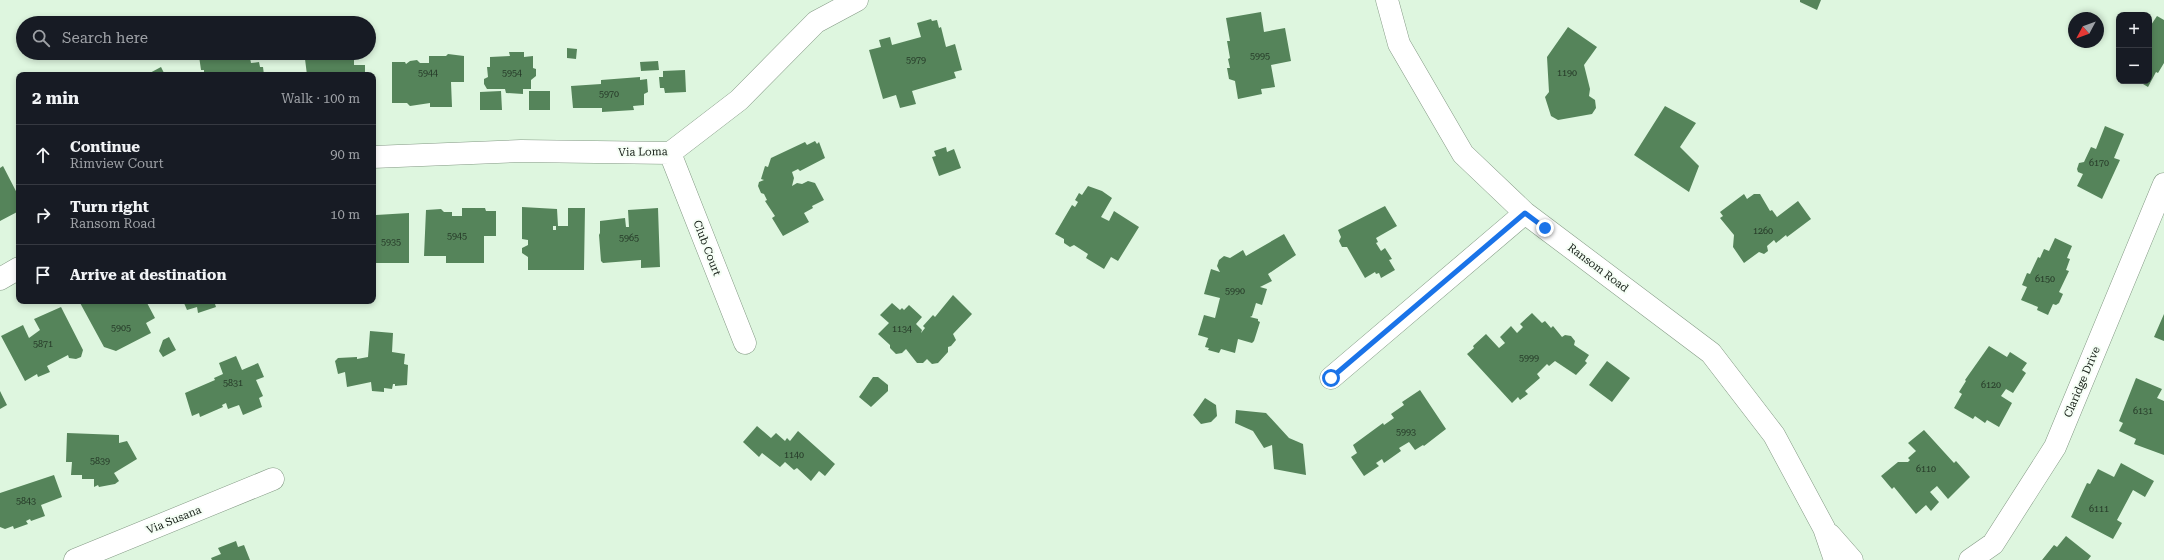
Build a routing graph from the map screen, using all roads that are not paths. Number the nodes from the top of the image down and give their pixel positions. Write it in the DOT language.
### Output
graph roads {
  1 [pos="856,0"];
  2 [pos="1387,0"];
  3 [pos="670,153"];
  4 [pos="376,157"];
  5 [pos="2164,184"];
  6 [pos="1525,213"];
  7 [pos="16,270"];
  8 [pos="0,279"];
  9 [pos="745,343"];
  10 [pos="1331,378"];
  11 [pos="273,479"];
  12 [pos="1824,528"];
  13 [pos="75,560"];
  14 [pos="1835,560"];
  15 [pos="1852,560"];
  16 [pos="1970,560"];
  1 -- 3 [label="street, Via Loma"];
  2 -- 6 [label="street, Ransom Road"];
  3 -- 4 [label="street, Via Loma"];
  3 -- 9 [label="street, Club Court"];
  5 -- 16 [label="street, Claridge Drive"];
  6 -- 10 [label="street"];
  6 -- 12 [label="street, Ransom Road"];
  7 -- 8 [label="street"];
  11 -- 13 [label="street, Via Susana"];
  12 -- 14 [label="street, Ransom Road"];
  12 -- 15 [label="street, Ransom Road"];
}
